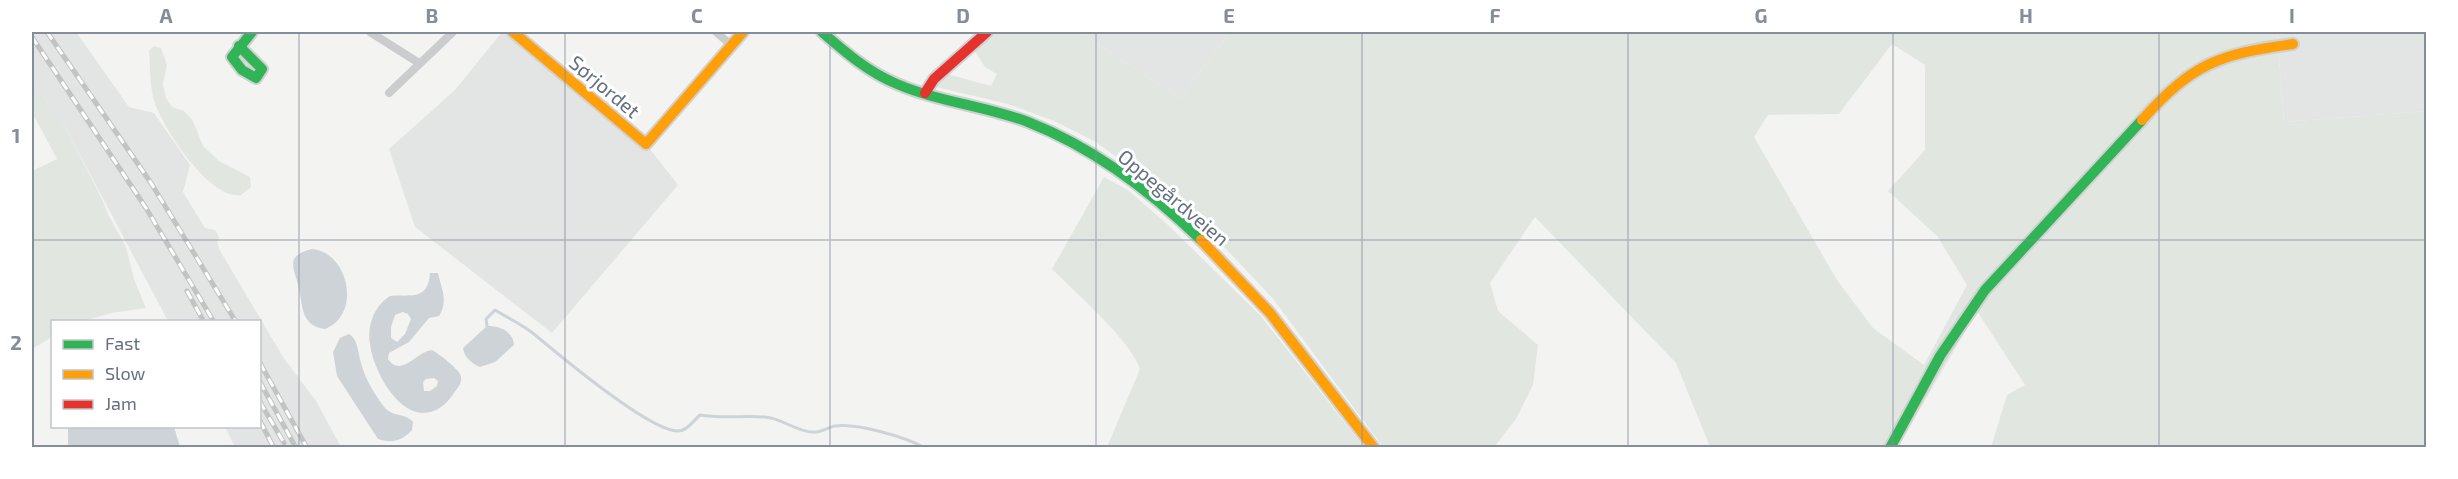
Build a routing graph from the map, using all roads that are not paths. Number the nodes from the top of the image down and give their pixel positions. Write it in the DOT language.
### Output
graph roads {
  1 [pos="252,32"];
  2 [pos="370,32"];
  3 [pos="453,32"];
  4 [pos="513,32"];
  5 [pos="716,32"];
  6 [pos="743,32"];
  7 [pos="822,32"];
  8 [pos="987,32"];
  9 [pos="2293,44"];
  10 [pos="731,45"];
  11 [pos="239,46"];
  12 [pos="419,63"];
  13 [pos="389,93"];
  14 [pos="925,93"];
  15 [pos="1374,447"];
  16 [pos="1890,447"];
  1 -- 11 [label="street"];
  2 -- 12 [label="street"];
  3 -- 12 [label="street"];
  4 -- 10 [label="street, Sørjordet"];
  5 -- 10 [label="street"];
  6 -- 10 [label="street"];
  7 -- 14 [label="street, Oppegårdveien"];
  8 -- 14 [label="street"];
  9 -- 16 [label="street"];
  12 -- 13 [label="street"];
  14 -- 15 [label="street, Oppegårdveien"];
}
